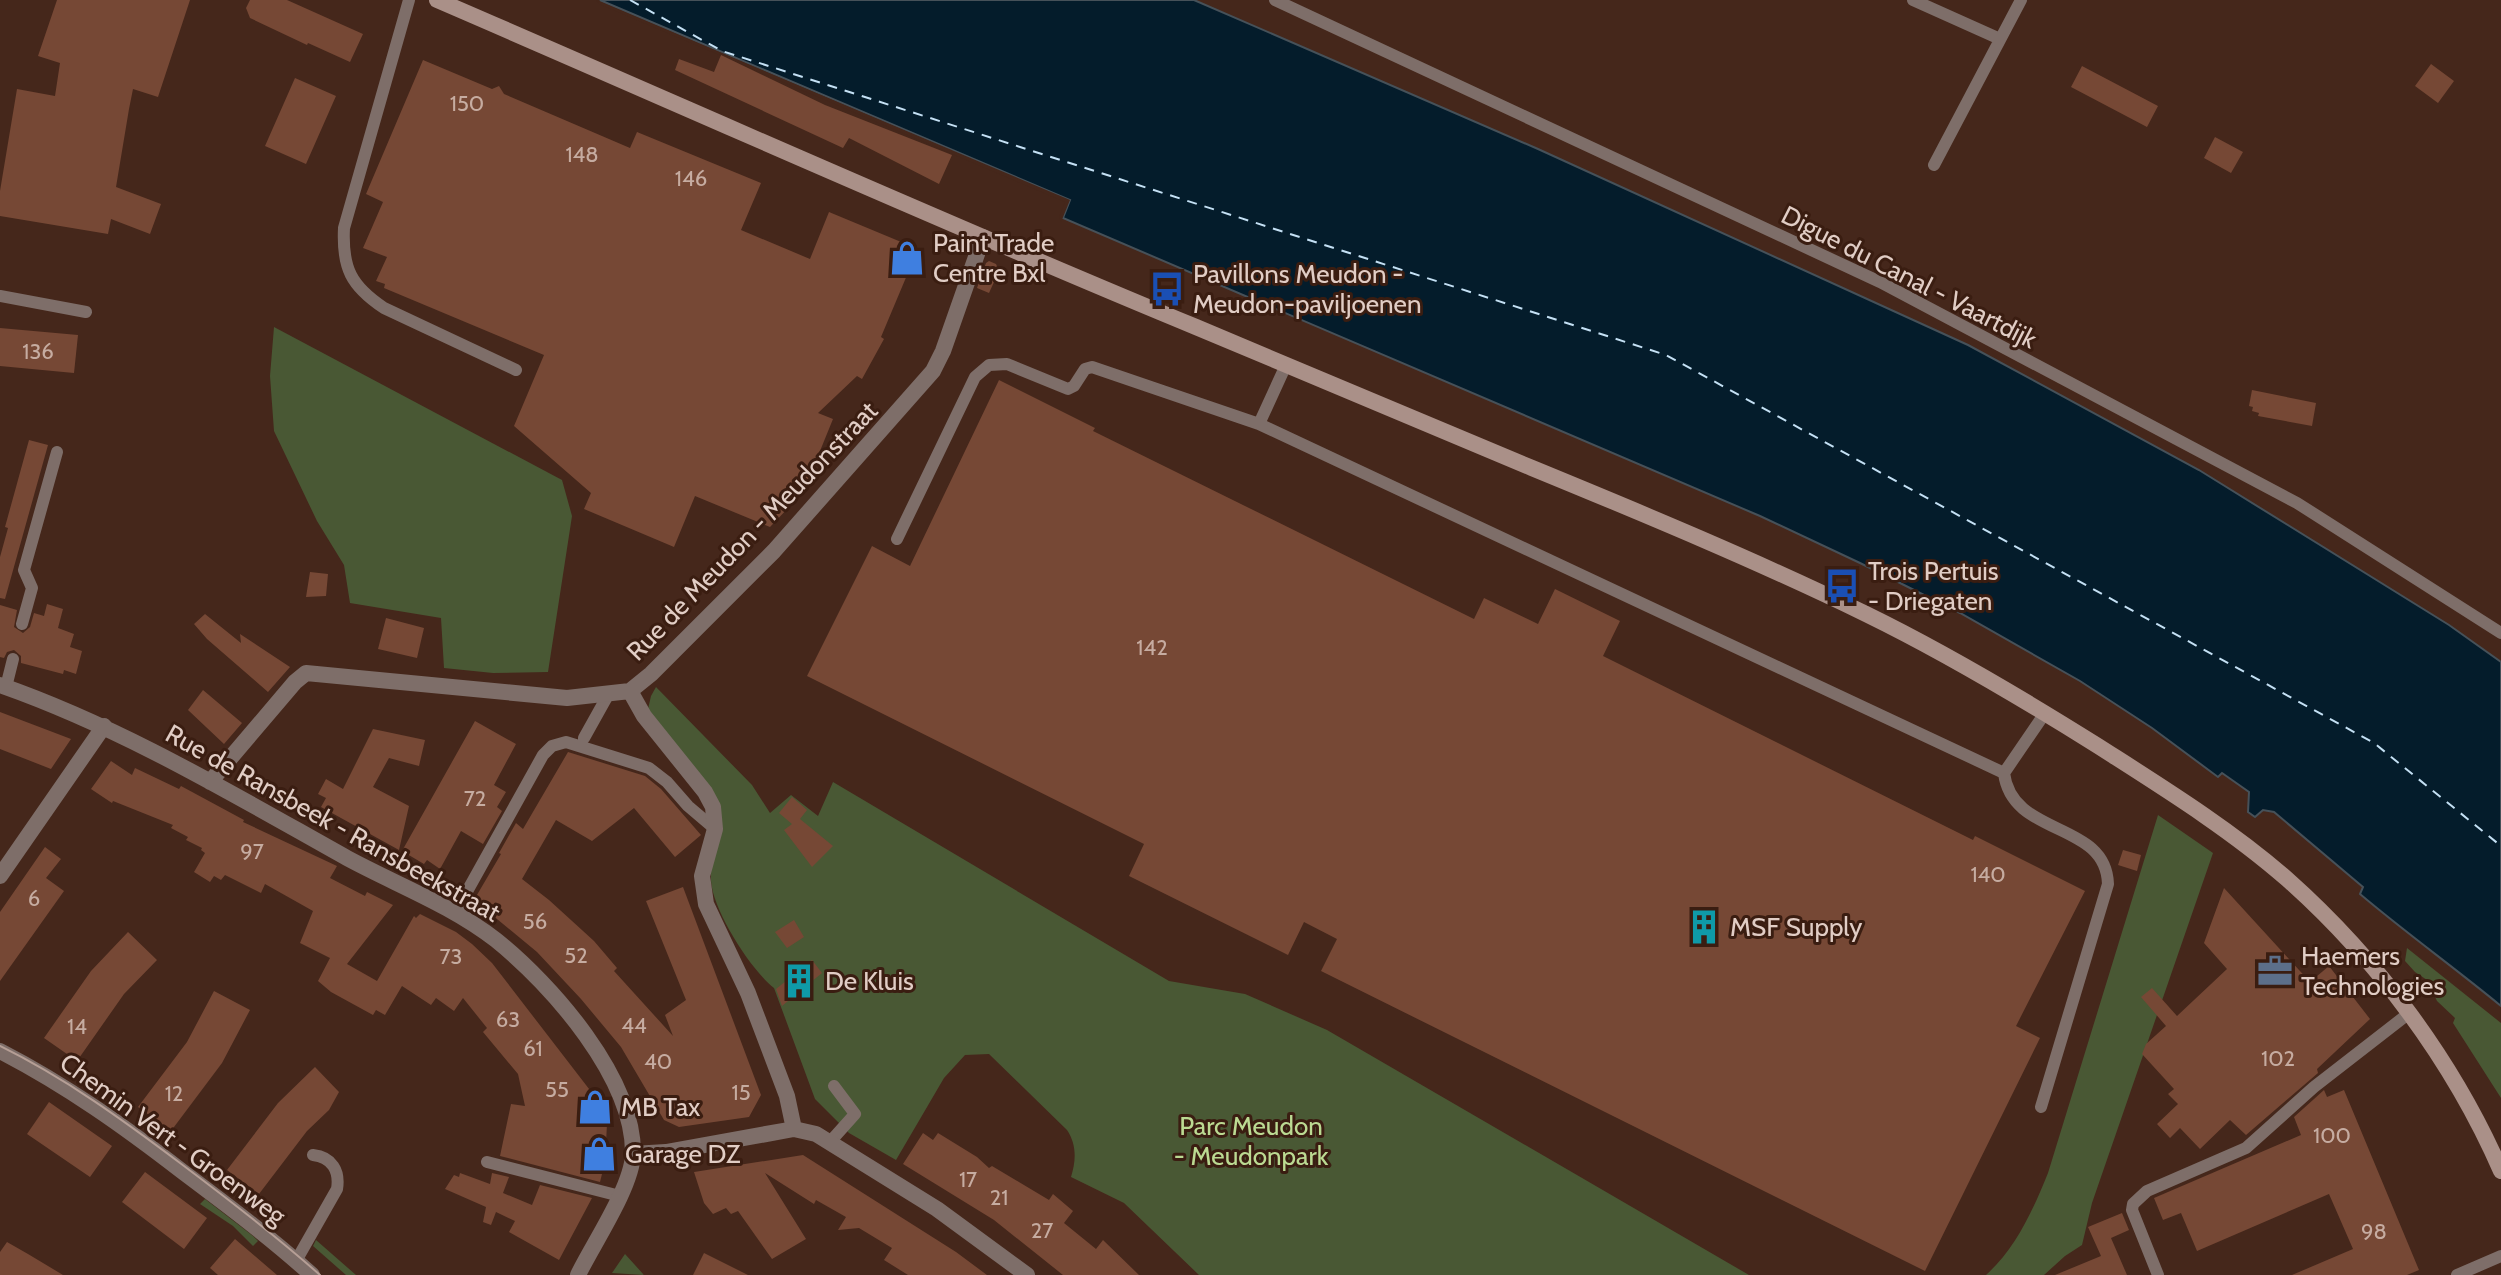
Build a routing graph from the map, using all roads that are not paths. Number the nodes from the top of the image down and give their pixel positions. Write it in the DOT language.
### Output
graph roads {
  1 [pos="409,0"];
  2 [pos="437,0"];
  3 [pos="1275,0"];
  4 [pos="1913,0"];
  5 [pos="2021,0"];
  6 [pos="2000,39"];
  7 [pos="1934,165"];
  8 [pos="983,237"];
  9 [pos="0,296"];
  10 [pos="86,312"];
  11 [pos="1286,365"];
  12 [pos="516,370"];
  13 [pos="1259,424"];
  14 [pos="57,452"];
  15 [pos="897,539"];
  16 [pos="22,624"];
  17 [pos="2501,633"];
  18 [pos="13,659"];
  19 [pos="3,686"];
  20 [pos="630,691"];
  21 [pos="608,695"];
  22 [pos="2045,713"];
  23 [pos="104,726"];
  24 [pos="584,738"];
  25 [pos="2004,773"];
  26 [pos="210,782"];
  27 [pos="715,829"];
  28 [pos="3,866"];
  29 [pos="455,913"];
  30 [pos="2408,1014"];
  31 [pos="0,1051"];
  32 [pos="834,1086"];
  33 [pos="2041,1107"];
  34 [pos="794,1129"];
  35 [pos="829,1143"];
  36 [pos="633,1154"];
  37 [pos="313,1155"];
  38 [pos="487,1162"];
  39 [pos="2501,1171"];
  40 [pos="620,1196"];
  41 [pos="2501,1256"];
  42 [pos="296,1261"];
  43 [pos="312,1275"];
  44 [pos="578,1275"];
  45 [pos="1027,1275"];
  46 [pos="2158,1275"];
  47 [pos="2457,1275"];
  1 -- 12 [label="lane"];
  2 -- 8 [label="main road"];
  3 -- 17 [label="lane, Digue du Canal - Vaartdijk"];
  4 -- 6 [label="lane"];
  5 -- 6 [label="lane"];
  6 -- 7 [label="lane"];
  8 -- 11 [label="main road"];
  8 -- 20 [label="street, Rue de Meudon - Meudonstraat"];
  9 -- 10 [label="lane"];
  11 -- 13 [label="lane"];
  11 -- 22 [label="main road"];
  13 -- 15 [label="lane"];
  13 -- 25 [label="lane"];
  14 -- 16 [label="lane"];
  18 -- 19 [label="lane"];
  19 -- 23 [label="street, Rue de Ransbeek - Ransbeekstraat"];
  20 -- 21 [label="street, Rue de Meudon - Meudonstraat"];
  20 -- 27 [label="street"];
  21 -- 24 [label="lane"];
  21 -- 26 [label="street, Rue de Meudon - Meudonstraat"];
  22 -- 25 [label="lane"];
  22 -- 30 [label="main road"];
  23 -- 26 [label="street, Rue de Ransbeek - Ransbeekstraat"];
  23 -- 28 [label="street"];
  25 -- 33 [label="lane"];
  26 -- 29 [label="street, Rue de Ransbeek - Ransbeekstraat"];
  27 -- 29 [label="lane"];
  27 -- 34 [label="street"];
  29 -- 36 [label="street, Rue de Ransbeek - Ransbeekstraat"];
  30 -- 39 [label="main road"];
  30 -- 46 [label="lane"];
  31 -- 42 [label="street, Chemin Vert - Groenweg"];
  32 -- 35 [label="lane"];
  34 -- 35 [label="street"];
  34 -- 36 [label="street"];
  35 -- 45 [label="street"];
  36 -- 40 [label="street, Rue de Ransbeek - Ransbeekstraat"];
  37 -- 42 [label="lane"];
  38 -- 40 [label="lane"];
  40 -- 44 [label="street, Rue de Ransbeek - Ransbeekstraat"];
  41 -- 47 [label="lane"];
  42 -- 43 [label="street, Chemin Vert - Groenweg"];
}
